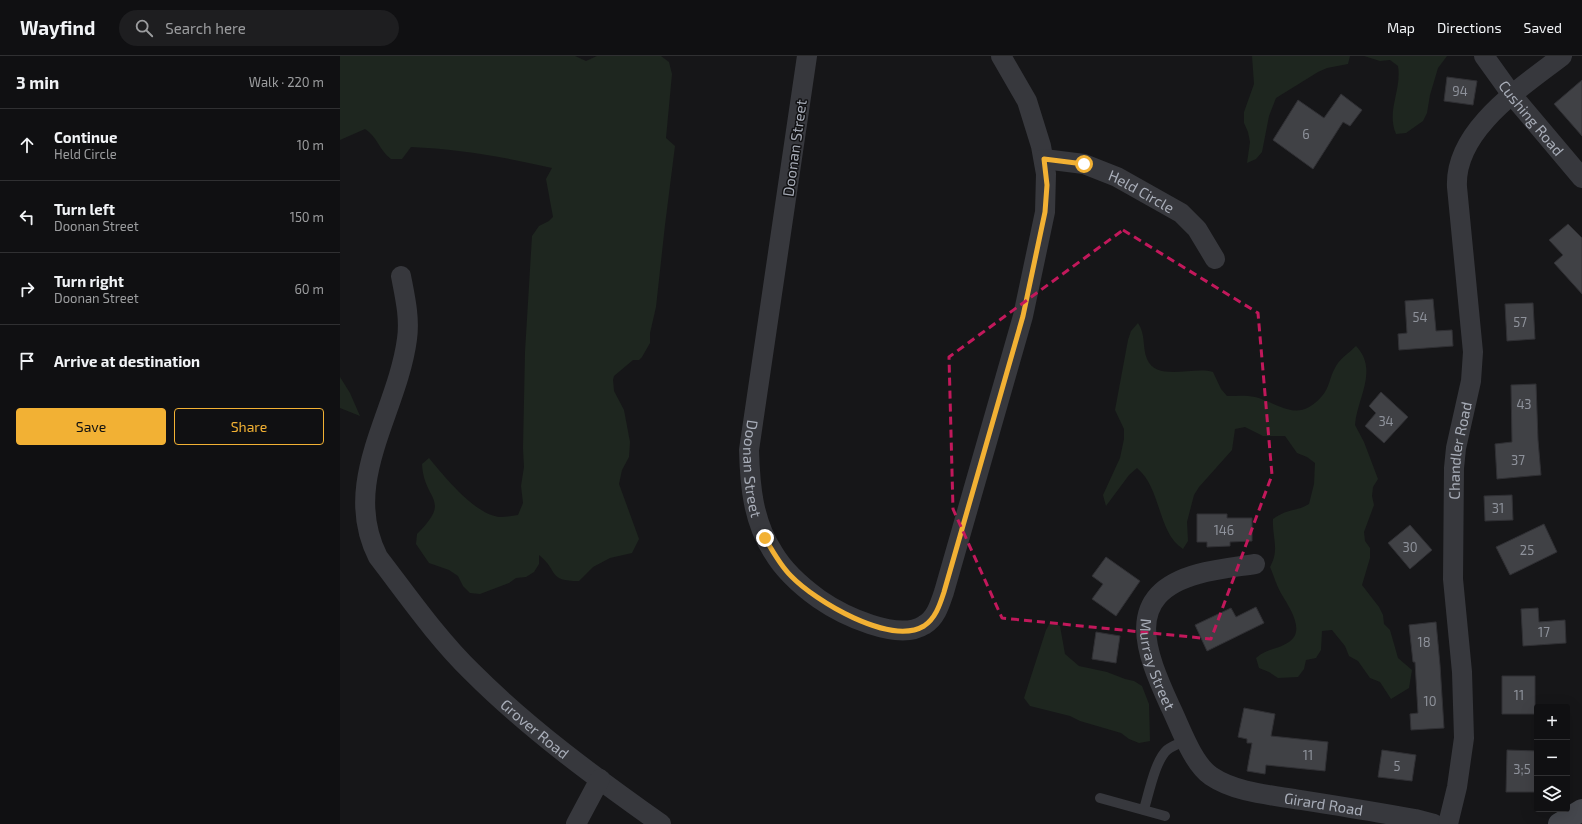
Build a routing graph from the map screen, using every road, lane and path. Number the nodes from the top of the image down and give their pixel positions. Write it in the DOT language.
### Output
graph roads {
  1 [pos="807,56"];
  2 [pos="1001,56"];
  3 [pos="1484,56"];
  4 [pos="1562,56"];
  5 [pos="1512,95"];
  6 [pos="1044,159"];
  7 [pos="1582,178"];
  8 [pos="1215,259"];
  9 [pos="401,276"];
  10 [pos="1255,564"];
  11 [pos="1187,740"];
  12 [pos="600,779"];
  13 [pos="1260,793"];
  14 [pos="1100,798"];
  15 [pos="1144,809"];
  16 [pos="1582,810"];
  17 [pos="1165,816"];
  18 [pos="576,824"];
  19 [pos="661,824"];
  20 [pos="1434,824"];
  21 [pos="1448,824"];
  22 [pos="1559,824"];
  1 -- 6 [label="street, Doonan Street"];
  2 -- 6 [label="street, Doonan Street"];
  3 -- 5 [label="street, Cushing Road"];
  4 -- 5 [label="street, Chandler Road"];
  5 -- 7 [label="street, Cushing Road"];
  5 -- 21 [label="street, Chandler Road"];
  6 -- 8 [label="street, Held Circle"];
  9 -- 12 [label="street, Grover Road"];
  10 -- 11 [label="street, Murray Street"];
  11 -- 13 [label="street, Murray Street"];
  11 -- 15 [label="lane"];
  12 -- 18 [label="street"];
  12 -- 19 [label="street, Grover Road"];
  13 -- 20 [label="street, Girard Road"];
  14 -- 15 [label="lane"];
  15 -- 17 [label="lane"];
  16 -- 22 [label="street"];
}
